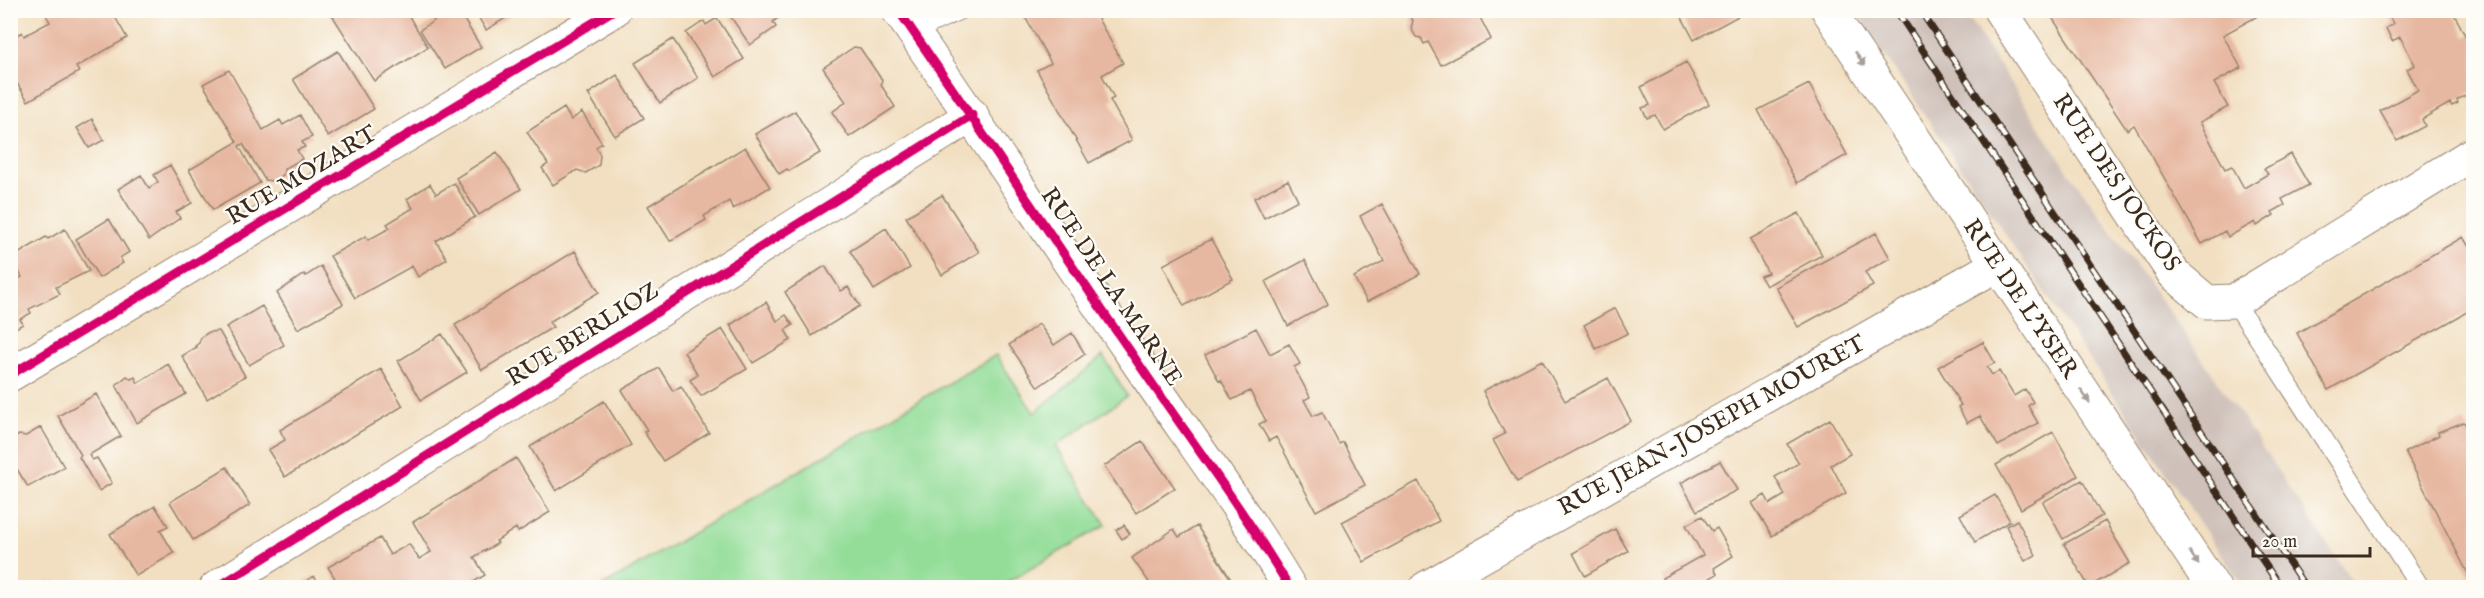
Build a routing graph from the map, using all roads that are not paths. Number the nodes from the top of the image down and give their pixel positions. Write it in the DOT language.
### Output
graph roads {
  1 [pos="614,10"];
  2 [pos="960,10"];
  3 [pos="1828,10"];
  4 [pos="2000,10"];
  5 [pos="905,21"];
  6 [pos="972,115"];
  7 [pos="2474,153"];
  8 [pos="1997,265"];
  9 [pos="2234,301"];
  10 [pos="10,375"];
  11 [pos="216,588"];
  12 [pos="1290,588"];
  13 [pos="1426,588"];
  14 [pos="2214,588"];
  15 [pos="2421,588"];
  1 -- 10 [label="street, RUE MOZART"];
  2 -- 5 [label="lane"];
  3 -- 8 [label="street, RUE DE L'YSER, one-way"];
  4 -- 9 [label="street, RUE DES JOCKOS"];
  5 -- 6 [label="street, RUE DE LA MARNE"];
  6 -- 11 [label="street, RUE BERLIOZ"];
  6 -- 12 [label="street, RUE DE LA MARNE"];
  7 -- 9 [label="street"];
  8 -- 13 [label="street, RUE JEAN-JOSEPH MOURET"];
  8 -- 14 [label="street, RUE DE L'YSER, one-way"];
  9 -- 15 [label="lane"];
}
